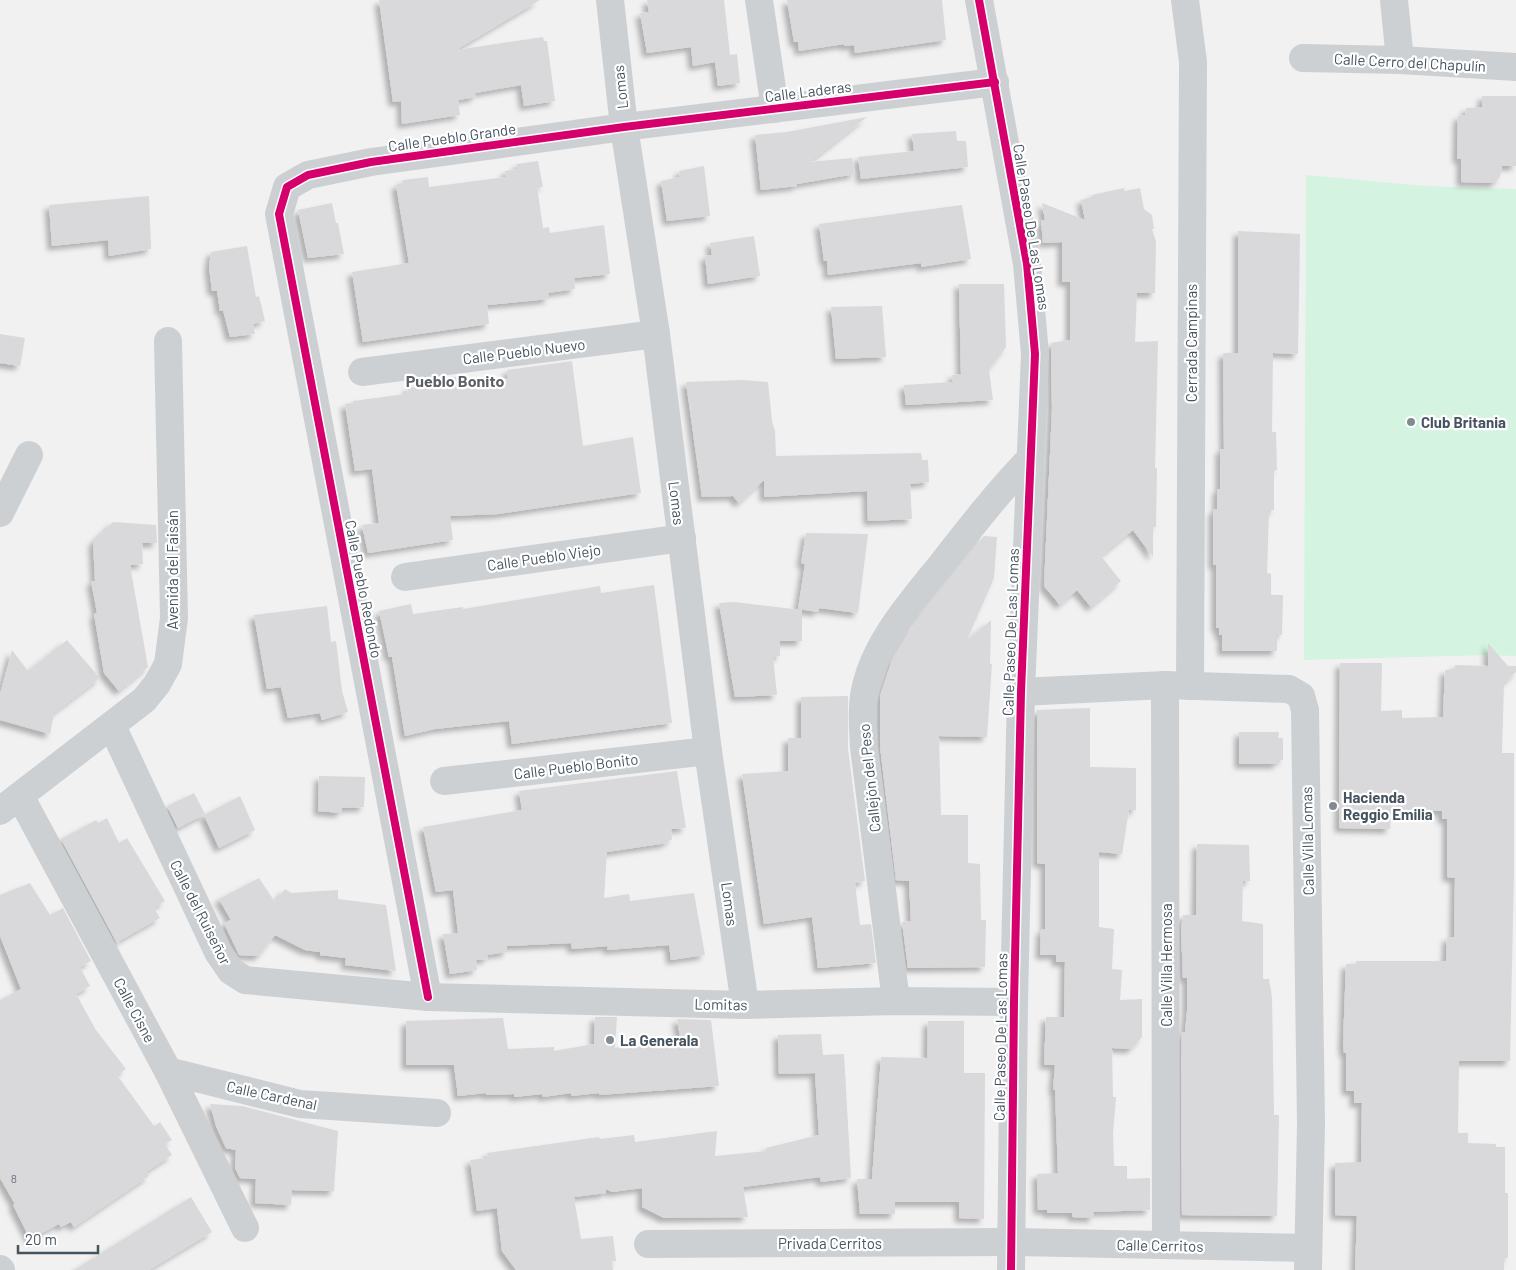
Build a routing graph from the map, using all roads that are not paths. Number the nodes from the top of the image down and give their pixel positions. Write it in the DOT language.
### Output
graph roads {
  1 [pos="610,0"];
  2 [pos="759,0"];
  3 [pos="979,0"];
  4 [pos="1186,0"];
  5 [pos="1394,0"];
  6 [pos="1303,58"];
  7 [pos="1400,60"];
  8 [pos="1516,67"];
  9 [pos="995,82"];
  10 [pos="775,109"];
  11 [pos="624,128"];
  12 [pos="287,187"];
  13 [pos="656,334"];
  14 [pos="168,341"];
  15 [pos="362,372"];
  16 [pos="29,455"];
  17 [pos="1030,459"];
  18 [pos="0,513"];
  19 [pos="682,538"];
  20 [pos="405,577"];
  21 [pos="1178,685"];
  22 [pos="1021,692"];
  23 [pos="112,726"];
  24 [pos="708,751"];
  25 [pos="444,781"];
  26 [pos="10,803"];
  27 [pos="428,997"];
  28 [pos="896,1001"];
  29 [pos="1014,1002"];
  30 [pos="745,1005"];
  31 [pos="168,1071"];
  32 [pos="437,1113"];
  33 [pos="245,1228"];
  34 [pos="1012,1242"];
  35 [pos="648,1244"];
  36 [pos="1166,1245"];
  37 [pos="1308,1259"];
  38 [pos="1011,1270"];
  1 -- 11 [label="street, Lomas"];
  2 -- 10 [label="street"];
  3 -- 9 [label="street, Calle Paseo De Las Lomas"];
  4 -- 21 [label="street, Cerrada Campinas"];
  5 -- 7 [label="street"];
  6 -- 7 [label="street, Calle Cerro del Chapulín"];
  7 -- 8 [label="street, Calle Cerro del Chapulín"];
  9 -- 10 [label="street, Calle Laderas"];
  9 -- 17 [label="street, Calle Paseo De Las Lomas"];
  10 -- 11 [label="street, Calle Laderas"];
  11 -- 12 [label="street, Calle Pueblo Grande"];
  11 -- 13 [label="street, Lomas"];
  12 -- 27 [label="street, Calle Pueblo Redondo"];
  13 -- 15 [label="street, Calle Pueblo Nuevo"];
  13 -- 19 [label="street, Lomas"];
  14 -- 23 [label="street, Avenida del Faisán"];
  16 -- 18 [label="street"];
  17 -- 22 [label="street, Calle Paseo De Las Lomas"];
  17 -- 28 [label="street, Callejón del Peso"];
  19 -- 20 [label="street, Calle Pueblo Viejo"];
  19 -- 24 [label="street, Lomas"];
  21 -- 22 [label="street, Calle Villa Lomas"];
  21 -- 36 [label="street, Calle Villa Hermosa"];
  21 -- 37 [label="street, Calle Villa Lomas"];
  22 -- 29 [label="street, Calle Paseo De Las Lomas"];
  23 -- 26 [label="street, Avenida del Faisán"];
  23 -- 27 [label="street, Calle del Ruiseñor"];
  24 -- 25 [label="street, Calle Pueblo Bonito"];
  24 -- 30 [label="street, Lomas"];
  26 -- 31 [label="street, Calle Cisne"];
  27 -- 30 [label="street, Lomitas"];
  28 -- 29 [label="street, Lomitas"];
  28 -- 30 [label="street, Lomitas"];
  29 -- 34 [label="street, Calle Paseo De Las Lomas"];
  31 -- 32 [label="street, Calle Cardenal"];
  31 -- 33 [label="street, Calle Cisne"];
  34 -- 35 [label="street, Privada Cerritos"];
  34 -- 36 [label="street, Calle Cerritos"];
  34 -- 38 [label="street, Calle Paseo De Las Lomas"];
  36 -- 37 [label="street, Calle Cerritos"];
}
